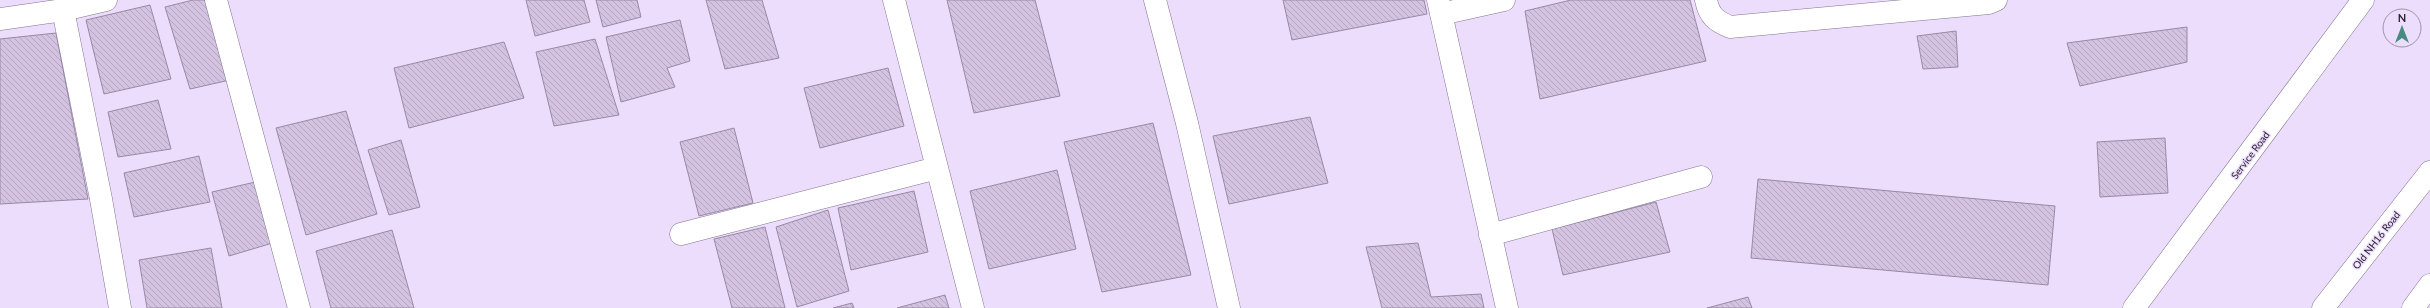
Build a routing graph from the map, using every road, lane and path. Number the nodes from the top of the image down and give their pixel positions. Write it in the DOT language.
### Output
graph roads {
  1 [pos="106,0"];
  2 [pos="216,0"];
  3 [pos="894,0"];
  4 [pos="1156,0"];
  5 [pos="1504,0"];
  6 [pos="1706,0"];
  7 [pos="1996,0"];
  8 [pos="2363,0"];
  9 [pos="1439,7"];
  10 [pos="63,10"];
  11 [pos="0,19"];
  12 [pos="937,168"];
  13 [pos="2430,172"];
  14 [pos="1701,177"];
  15 [pos="681,234"];
  16 [pos="1490,235"];
  17 [pos="2430,285"];
  18 [pos="120,308"];
  19 [pos="299,308"];
  20 [pos="972,308"];
  21 [pos="1229,308"];
  22 [pos="1507,308"];
  23 [pos="2134,308"];
  24 [pos="2323,308"];
  25 [pos="2413,308"];
  1 -- 10 [label="street"];
  2 -- 19 [label="street"];
  3 -- 12 [label="street"];
  4 -- 21 [label="street"];
  5 -- 9 [label="street"];
  6 -- 7 [label="street"];
  8 -- 23 [label="street, Service Road"];
  9 -- 16 [label="street"];
  10 -- 11 [label="street"];
  10 -- 18 [label="street"];
  12 -- 15 [label="street"];
  12 -- 20 [label="street"];
  13 -- 24 [label="street, Old NH16 Road"];
  14 -- 16 [label="street"];
  16 -- 22 [label="street"];
  17 -- 25 [label="street"];
}
